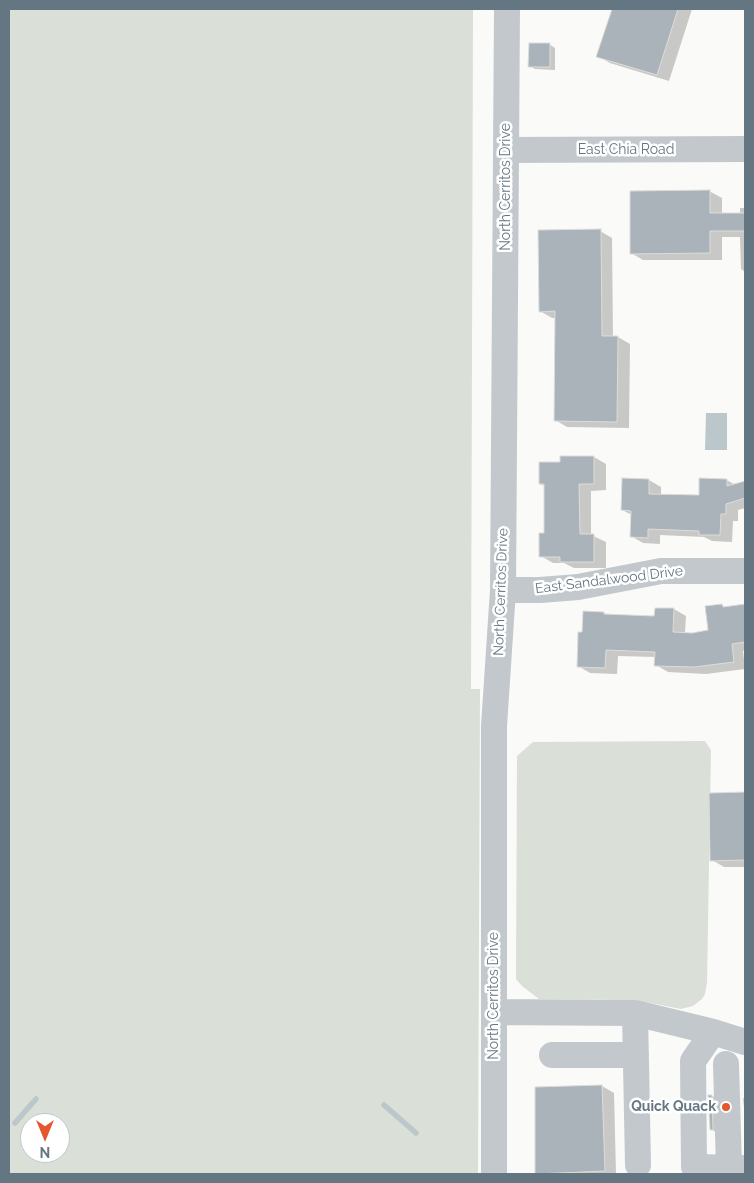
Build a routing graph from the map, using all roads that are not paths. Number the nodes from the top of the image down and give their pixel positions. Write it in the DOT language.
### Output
graph roads {
  1 [pos="507,9"];
  2 [pos="745,149"];
  3 [pos="506,150"];
  4 [pos="745,571"];
  5 [pos="503,590"];
  6 [pos="494,1012"];
  7 [pos="635,1013"];
  8 [pos="713,1032"];
  9 [pos="745,1042"];
  10 [pos="552,1055"];
  11 [pos="636,1055"];
  12 [pos="693,1061"];
  13 [pos="736,1067"];
  14 [pos="638,1164"];
  15 [pos="737,1168"];
  16 [pos="494,1174"];
  1 -- 3 [label="street, North Cerritos Drive"];
  2 -- 3 [label="street, East Chia Road"];
  3 -- 5 [label="street, North Cerritos Drive"];
  4 -- 5 [label="street, East Sandalwood Drive"];
  5 -- 6 [label="street, North Cerritos Drive"];
  6 -- 7 [label="street"];
  6 -- 16 [label="street, North Cerritos Drive"];
  7 -- 8 [label="street"];
  7 -- 11 [label="street"];
  8 -- 9 [label="street"];
  8 -- 12 [label="street"];
  10 -- 11 [label="street"];
  11 -- 14 [label="street"];
  12 -- 13 [label="street"];
  12 -- 15 [label="street"];
  13 -- 15 [label="street"];
}
